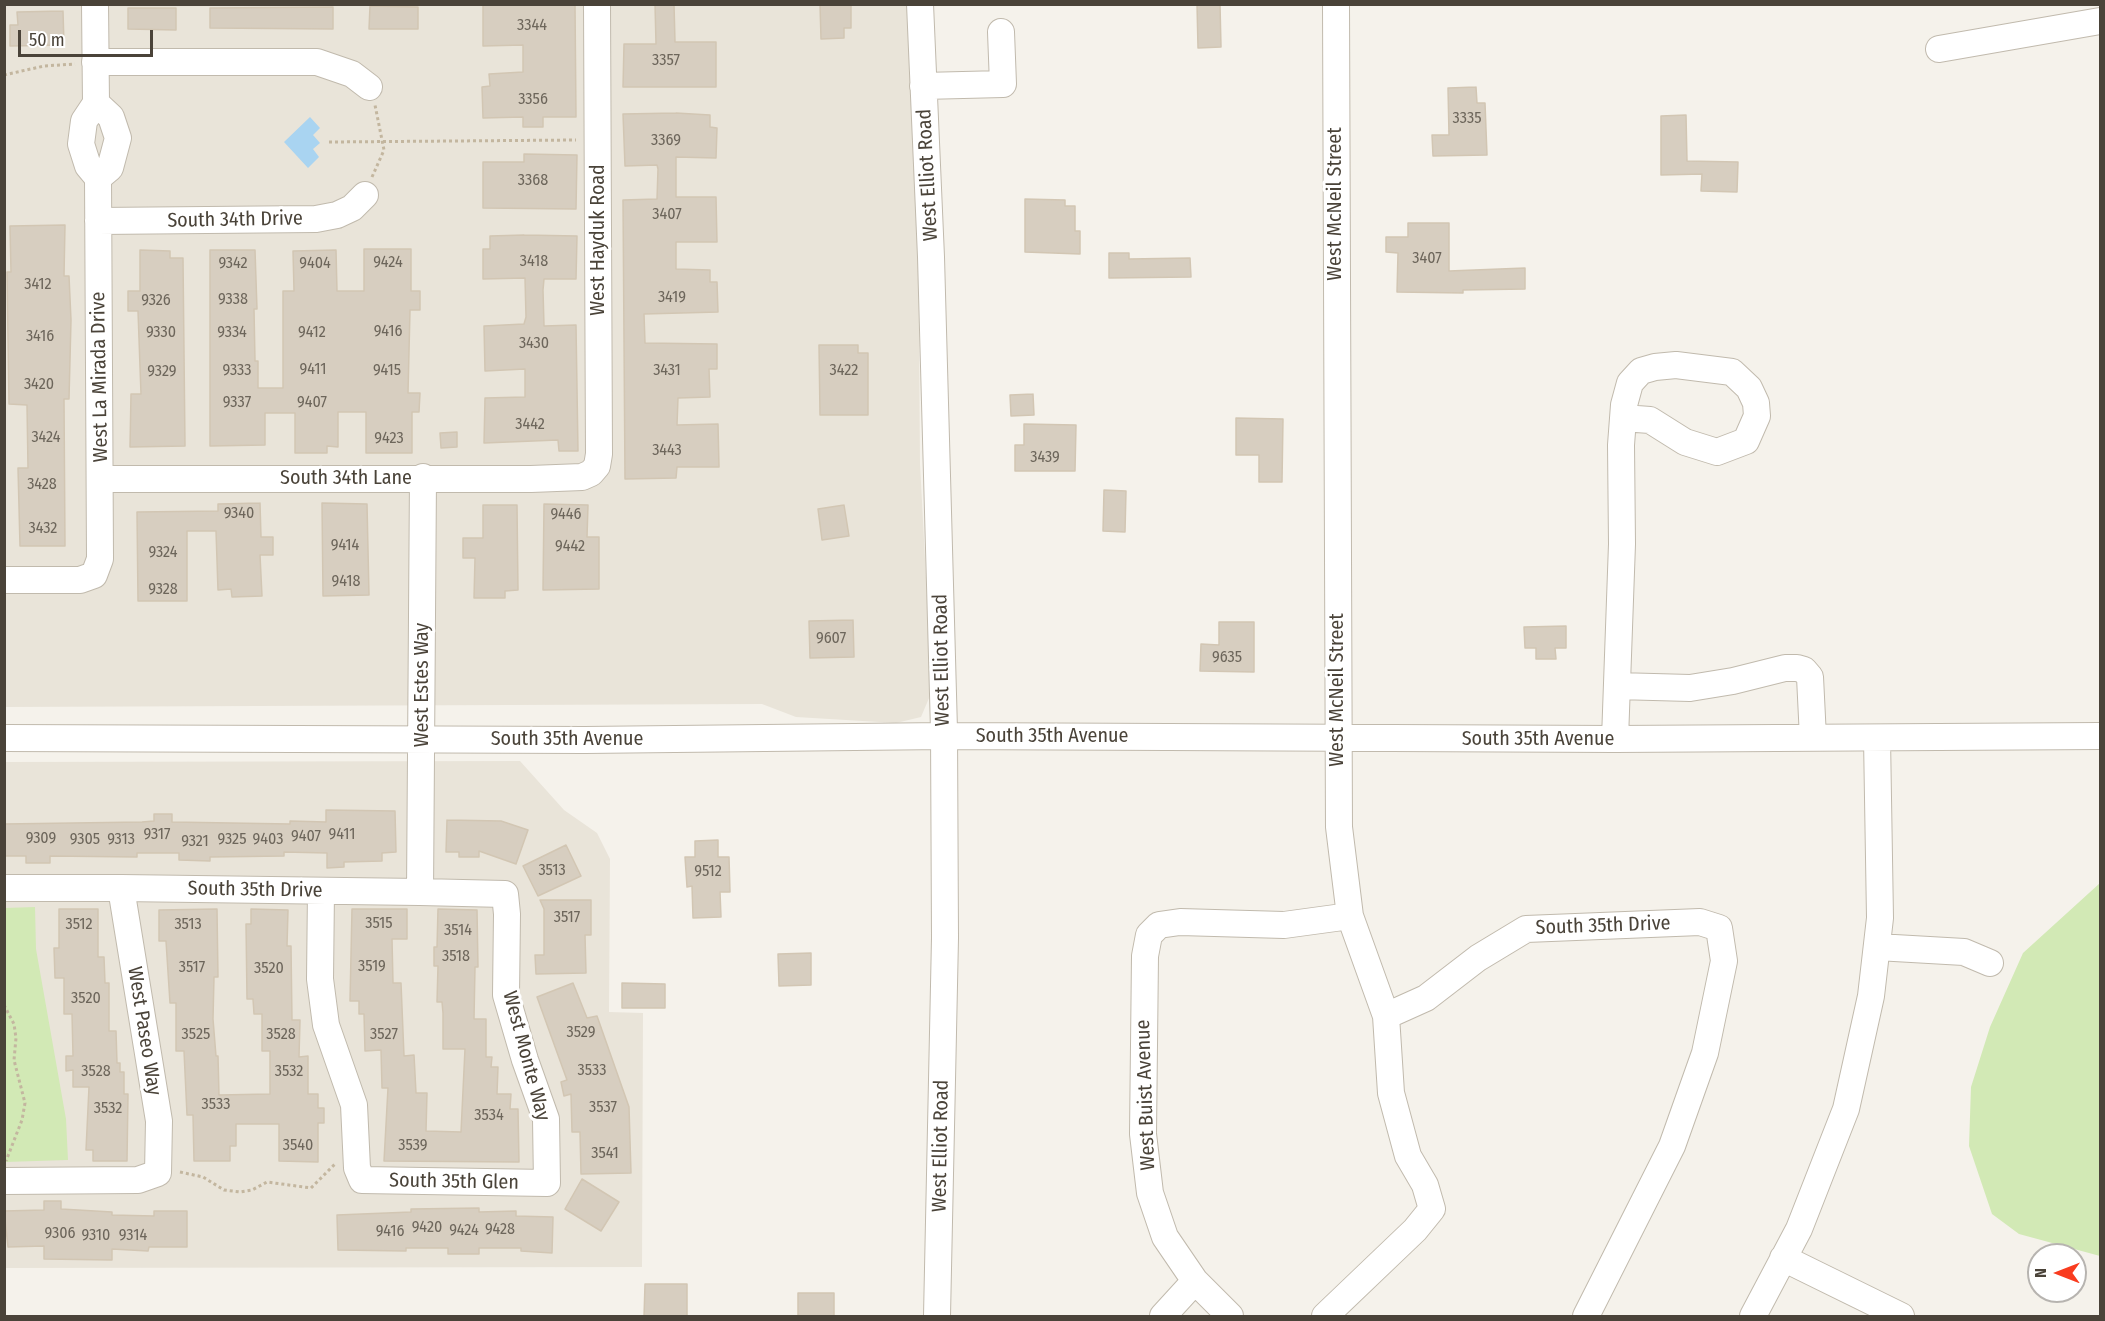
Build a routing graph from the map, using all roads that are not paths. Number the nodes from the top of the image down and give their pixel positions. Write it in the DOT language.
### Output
graph roads {
  1 [pos="95,4"];
  2 [pos="597,4"];
  3 [pos="920,4"];
  4 [pos="1336,4"];
  5 [pos="2100,21"];
  6 [pos="1001,32"];
  7 [pos="1940,49"];
  8 [pos="95,62"];
  9 [pos="923,86"];
  10 [pos="369,87"];
  11 [pos="96,103"];
  12 [pos="98,178"];
  13 [pos="365,195"];
  14 [pos="98,221"];
  15 [pos="1623,418"];
  16 [pos="591,473"];
  17 [pos="423,477"];
  18 [pos="101,479"];
  19 [pos="4,580"];
  20 [pos="1617,686"];
  21 [pos="944,736"];
  22 [pos="2100,736"];
  23 [pos="4,738"];
  24 [pos="1337,738"];
  25 [pos="1813,738"];
  26 [pos="1877,738"];
  27 [pos="1615,739"];
  28 [pos="421,740"];
  29 [pos="4,888"];
  30 [pos="121,888"];
  31 [pos="321,891"];
  32 [pos="420,892"];
  33 [pos="505,894"];
  34 [pos="1350,916"];
  35 [pos="1877,947"];
  36 [pos="1990,963"];
  37 [pos="1386,1016"];
  38 [pos="4,1181"];
  39 [pos="546,1183"];
  40 [pos="1783,1258"];
  41 [pos="1196,1281"];
  42 [pos="937,1317"];
  43 [pos="1163,1317"];
  44 [pos="1230,1317"];
  45 [pos="1325,1317"];
  46 [pos="1586,1317"];
  47 [pos="1753,1317"];
  48 [pos="1901,1317"];
  1 -- 8 [label="street, West La Mirada Drive"];
  2 -- 16 [label="street, West Hayduk Road"];
  3 -- 9 [label="street, West Elliot Road"];
  4 -- 24 [label="street, West McNeil Street"];
  5 -- 7 [label="street"];
  6 -- 9 [label="street"];
  8 -- 10 [label="street"];
  8 -- 11 [label="street, West La Mirada Drive"];
  9 -- 21 [label="street, West Elliot Road"];
  11 -- 12 [label="street, West La Mirada Drive"];
  11 -- 12 [label="street"];
  12 -- 14 [label="street, West La Mirada Drive"];
  13 -- 14 [label="street, South 34th Drive"];
  14 -- 18 [label="street, West La Mirada Drive"];
  15 -- 15 [label="street"];
  15 -- 20 [label="street"];
  16 -- 17 [label="street, South 34th Lane"];
  17 -- 18 [label="street, South 34th Lane"];
  17 -- 28 [label="street, West Estes Way"];
  18 -- 19 [label="street, West La Mirada Drive"];
  20 -- 25 [label="street"];
  20 -- 27 [label="street"];
  21 -- 24 [label="street, South 35th Avenue"];
  21 -- 28 [label="street, South 35th Avenue"];
  21 -- 42 [label="street, West Elliot Road"];
  22 -- 26 [label="street, South 35th Avenue"];
  23 -- 28 [label="street, South 35th Avenue"];
  24 -- 27 [label="street, South 35th Avenue"];
  24 -- 34 [label="street, West McNeil Street"];
  25 -- 26 [label="street, South 35th Avenue"];
  25 -- 27 [label="street, South 35th Avenue"];
  26 -- 35 [label="street"];
  28 -- 32 [label="street, West Estes Way"];
  29 -- 30 [label="street, South 35th Drive"];
  30 -- 31 [label="street, South 35th Drive"];
  30 -- 38 [label="street, West Paseo Way"];
  31 -- 32 [label="street, South 35th Drive"];
  31 -- 39 [label="street, South 35th Glen"];
  32 -- 33 [label="street, South 35th Drive"];
  33 -- 39 [label="street, West Monte Way"];
  34 -- 37 [label="street, West McNeil Street"];
  34 -- 41 [label="street, West Buist Avenue"];
  35 -- 36 [label="street"];
  35 -- 40 [label="street"];
  37 -- 45 [label="street, West McNeil Street"];
  37 -- 46 [label="street, South 35th Drive"];
  40 -- 47 [label="street"];
  40 -- 48 [label="street"];
  41 -- 43 [label="street"];
  41 -- 44 [label="street, West Buist Avenue"];
}
